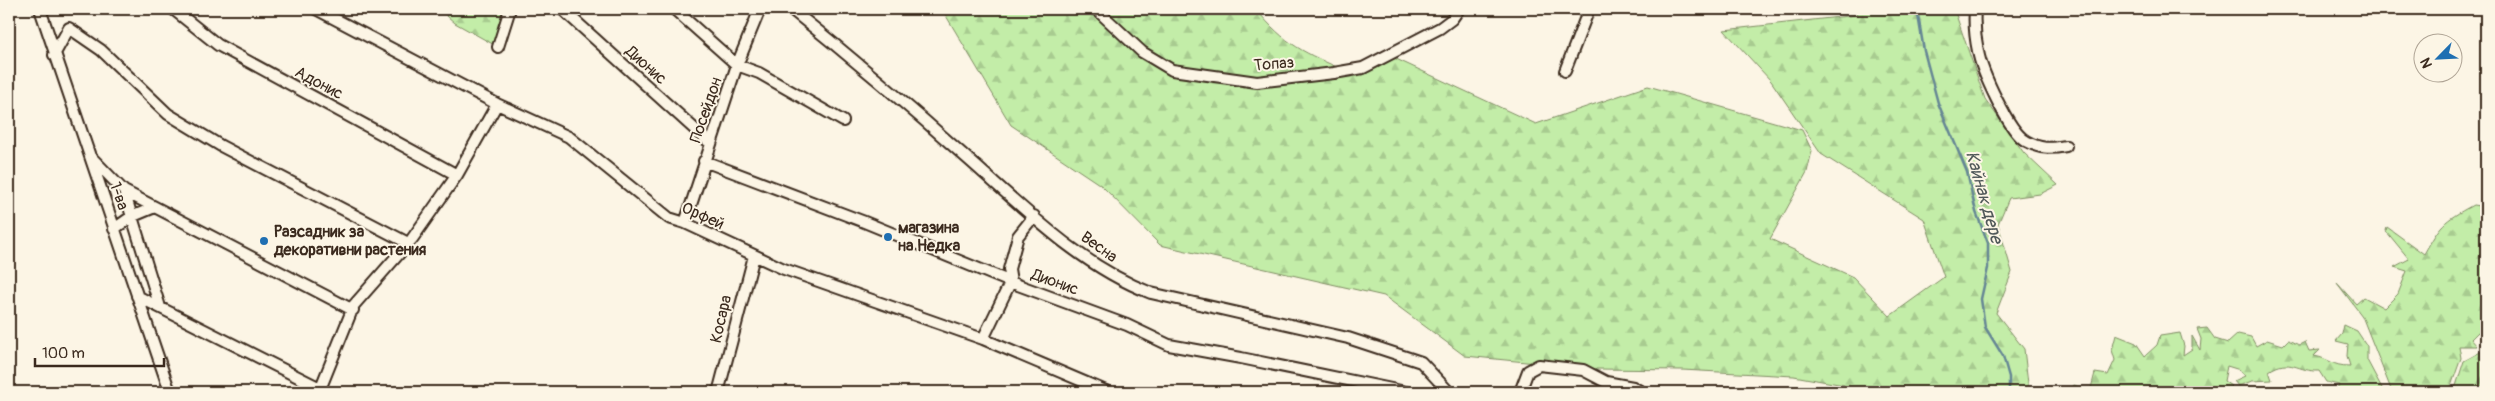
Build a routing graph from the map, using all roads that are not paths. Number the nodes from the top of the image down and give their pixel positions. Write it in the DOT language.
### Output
graph roads {
  1 [pos="40,9"];
  2 [pos="173,9"];
  3 [pos="316,9"];
  4 [pos="510,9"];
  5 [pos="562,9"];
  6 [pos="674,9"];
  7 [pos="760,9"];
  8 [pos="791,9"];
  9 [pos="1096,9"];
  10 [pos="1459,9"];
  11 [pos="1589,9"];
  12 [pos="1975,9"];
  13 [pos="498,47"];
  14 [pos="54,55"];
  15 [pos="737,65"];
  16 [pos="1565,71"];
  17 [pos="497,104"];
  18 [pos="843,121"];
  19 [pos="710,143"];
  20 [pos="2066,146"];
  21 [pos="89,156"];
  22 [pos="704,160"];
  23 [pos="457,175"];
  24 [pos="124,191"];
  25 [pos="155,208"];
  26 [pos="1034,216"];
  27 [pos="131,217"];
  28 [pos="685,223"];
  29 [pos="114,229"];
  30 [pos="408,243"];
  31 [pos="754,256"];
  32 [pos="1011,282"];
  33 [pos="137,296"];
  34 [pos="160,307"];
  35 [pos="353,310"];
  36 [pos="984,339"];
  37 [pos="321,390"];
  38 [pos="721,391"];
  39 [pos="170,392"];
  40 [pos="1108,392"];
  41 [pos="1406,392"];
  42 [pos="1449,392"];
  43 [pos="1520,392"];
  44 [pos="1642,392"];
  1 -- 14 [label="street, 1-ва"];
  2 -- 23 [label="street, Адонис"];
  3 -- 17 [label="street, Орфей"];
  4 -- 13 [label="street"];
  5 -- 19 [label="street, Дионис"];
  6 -- 15 [label="street"];
  7 -- 15 [label="street, Посейдон"];
  8 -- 26 [label="street, Весна"];
  9 -- 10 [label="street, Топаз"];
  11 -- 16 [label="street"];
  12 -- 20 [label="street"];
  14 -- 21 [label="street, 1-ва"];
  14 -- 30 [label="street"];
  15 -- 18 [label="street"];
  15 -- 19 [label="street, Посейдон"];
  17 -- 23 [label="street"];
  17 -- 28 [label="street, Орфей"];
  19 -- 22 [label="street, Посейдон"];
  21 -- 24 [label="street"];
  21 -- 29 [label="street, 1-ва"];
  22 -- 28 [label="street, Посейдон"];
  22 -- 32 [label="street, Дионис"];
  23 -- 30 [label="street"];
  24 -- 25 [label="street"];
  24 -- 27 [label="street"];
  25 -- 27 [label="street"];
  25 -- 35 [label="street"];
  26 -- 32 [label="street"];
  26 -- 42 [label="street, Весна"];
  27 -- 29 [label="street"];
  27 -- 34 [label="street"];
  28 -- 31 [label="street, Орфей"];
  29 -- 33 [label="street, 1-ва"];
  30 -- 35 [label="street"];
  31 -- 36 [label="street, Орфей"];
  31 -- 38 [label="street, Косара"];
  32 -- 36 [label="street"];
  32 -- 41 [label="street, Дионис"];
  33 -- 34 [label="street"];
  33 -- 39 [label="street, 1-ва"];
  34 -- 37 [label="street"];
  35 -- 37 [label="street"];
  36 -- 40 [label="street, Орфей"];
  43 -- 44 [label="street"];
}
